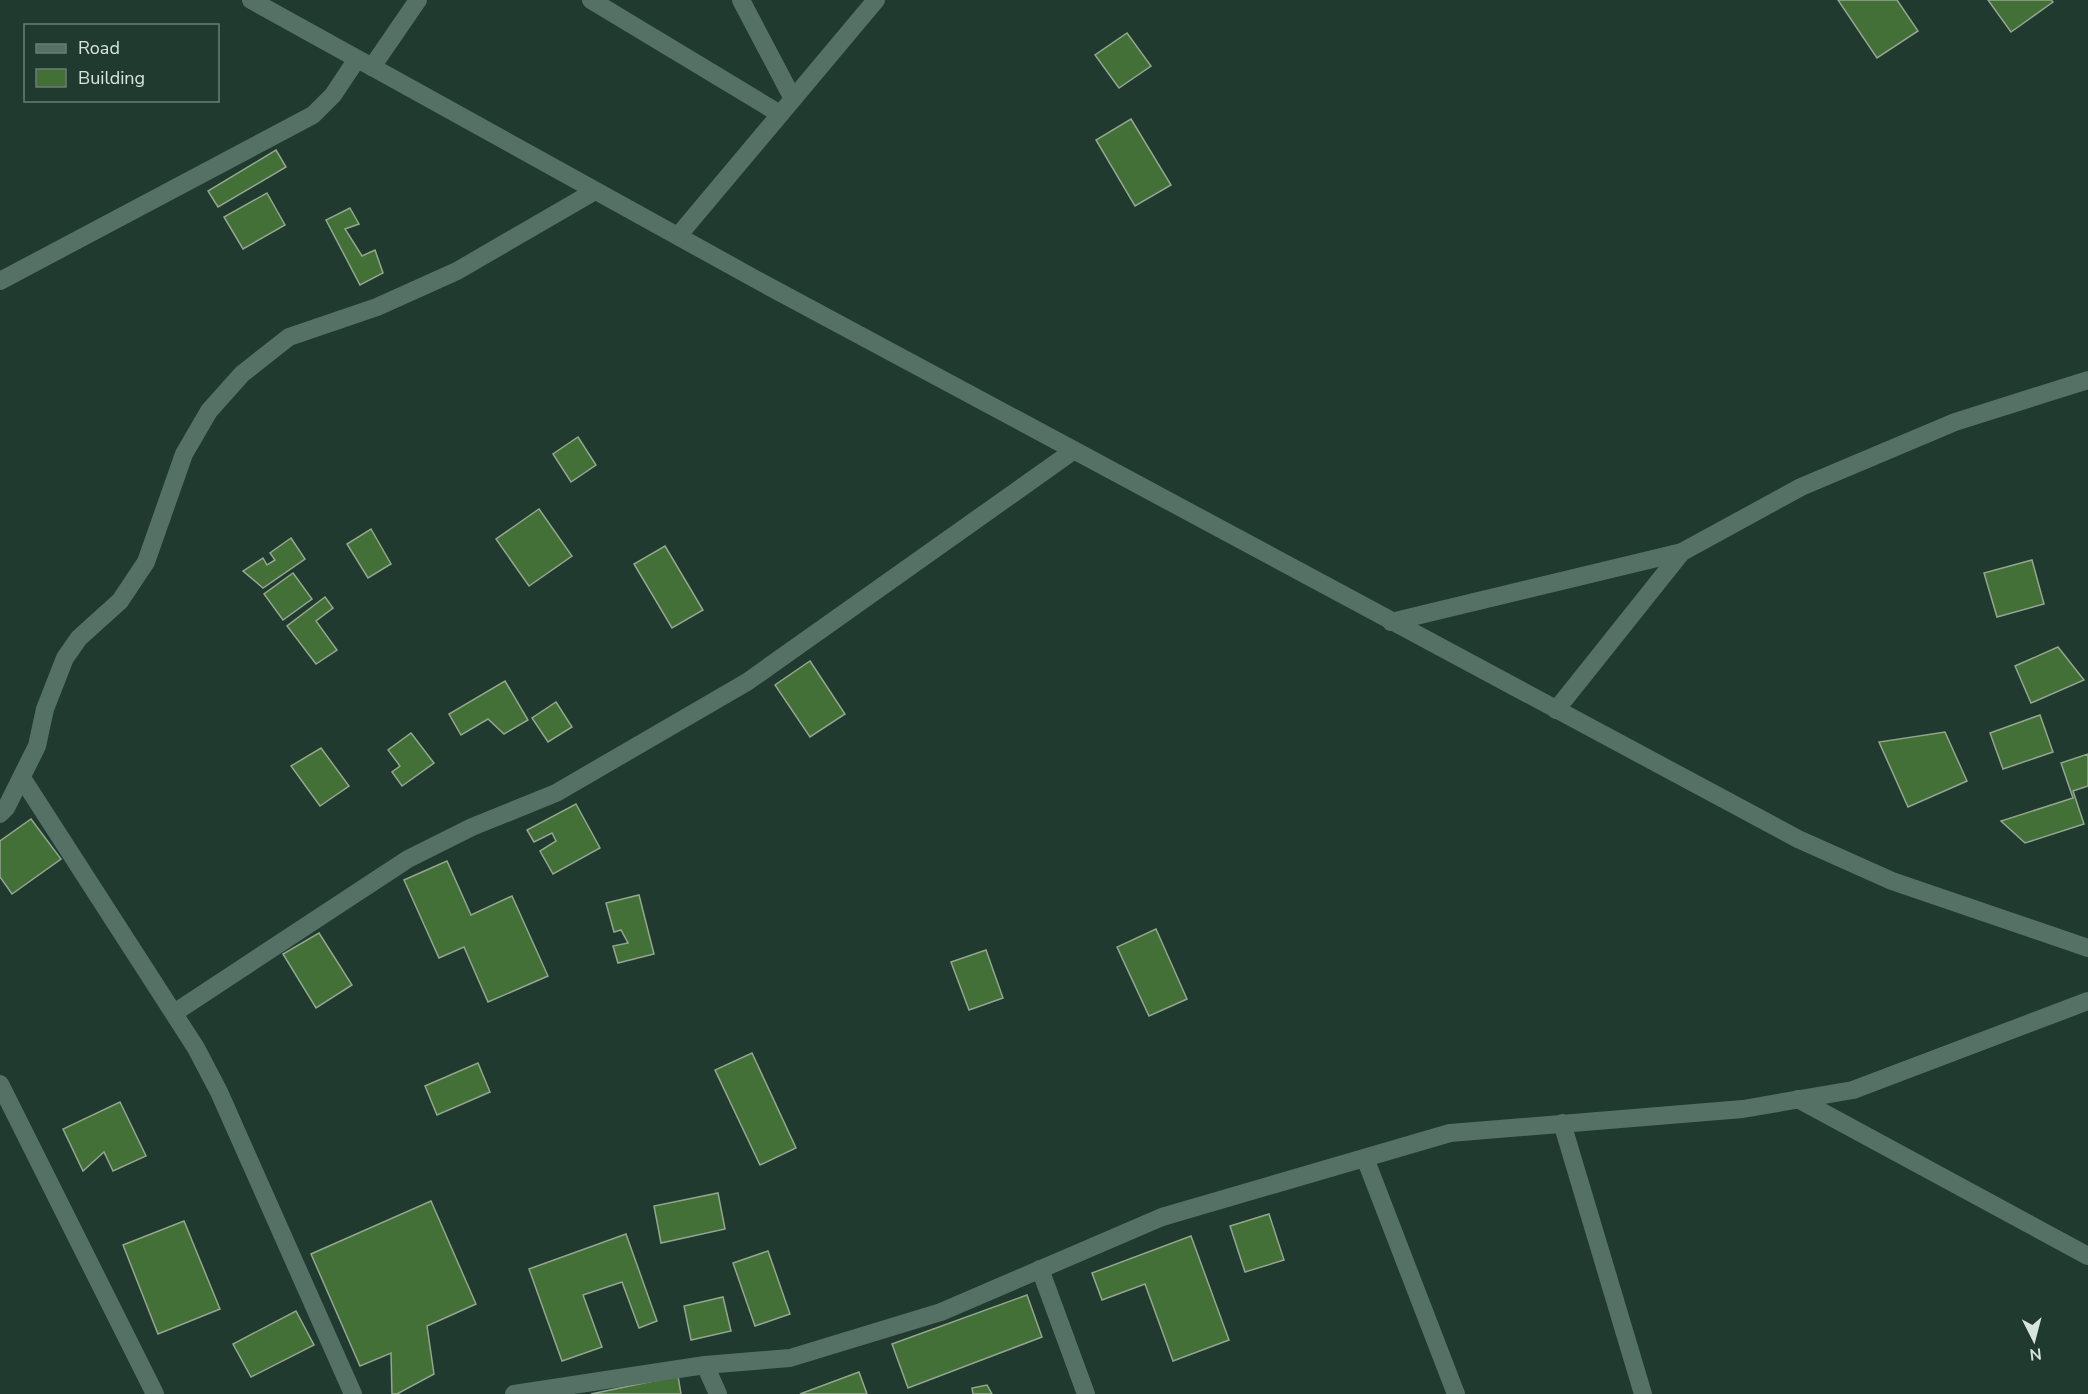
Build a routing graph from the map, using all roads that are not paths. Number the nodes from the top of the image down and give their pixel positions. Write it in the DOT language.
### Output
graph roads {
  1 [pos="251,0"];
  2 [pos="418,0"];
  3 [pos="591,0"];
  4 [pos="741,0"];
  5 [pos="876,0"];
  6 [pos="364,63"];
  7 [pos="793,99"];
  8 [pos="780,114"];
  9 [pos="595,191"];
  10 [pos="678,236"];
  11 [pos="0,266"];
  12 [pos="19,269"];
  13 [pos="0,281"];
  14 [pos="2088,380"];
  15 [pos="1073,451"];
  16 [pos="1682,552"];
  17 [pos="1391,622"];
  18 [pos="1556,710"];
  19 [pos="22,778"];
  20 [pos="0,814"];
  21 [pos="2088,948"];
  22 [pos="2088,1001"];
  23 [pos="174,1013"];
  24 [pos="0,1084"];
  25 [pos="1798,1099"];
  26 [pos="1562,1123"];
  27 [pos="1365,1158"];
  28 [pos="2088,1256"];
  29 [pos="1040,1269"];
  30 [pos="705,1365"];
  31 [pos="155,1394"];
  32 [pos="353,1394"];
  33 [pos="514,1394"];
  34 [pos="718,1394"];
  35 [pos="1086,1394"];
  36 [pos="1456,1394"];
  37 [pos="1643,1394"];
  1 -- 6 [label="street"];
  2 -- 6 [label="street"];
  3 -- 8 [label="street"];
  4 -- 7 [label="street"];
  5 -- 7 [label="street"];
  6 -- 9 [label="street"];
  6 -- 12 [label="street"];
  7 -- 8 [label="street"];
  8 -- 10 [label="street"];
  9 -- 10 [label="street"];
  9 -- 19 [label="street"];
  10 -- 15 [label="street"];
  11 -- 12 [label="street"];
  12 -- 13 [label="street"];
  14 -- 16 [label="street"];
  15 -- 17 [label="street"];
  15 -- 23 [label="street"];
  16 -- 17 [label="street"];
  16 -- 18 [label="street"];
  17 -- 18 [label="street"];
  18 -- 21 [label="street"];
  19 -- 20 [label="street"];
  19 -- 23 [label="street"];
  22 -- 25 [label="street"];
  23 -- 32 [label="street"];
  24 -- 31 [label="street"];
  25 -- 26 [label="street"];
  25 -- 28 [label="street"];
  26 -- 27 [label="street"];
  26 -- 37 [label="street"];
  27 -- 29 [label="street"];
  27 -- 36 [label="street"];
  29 -- 30 [label="street"];
  29 -- 35 [label="street"];
  30 -- 33 [label="street"];
  30 -- 34 [label="street"];
}
